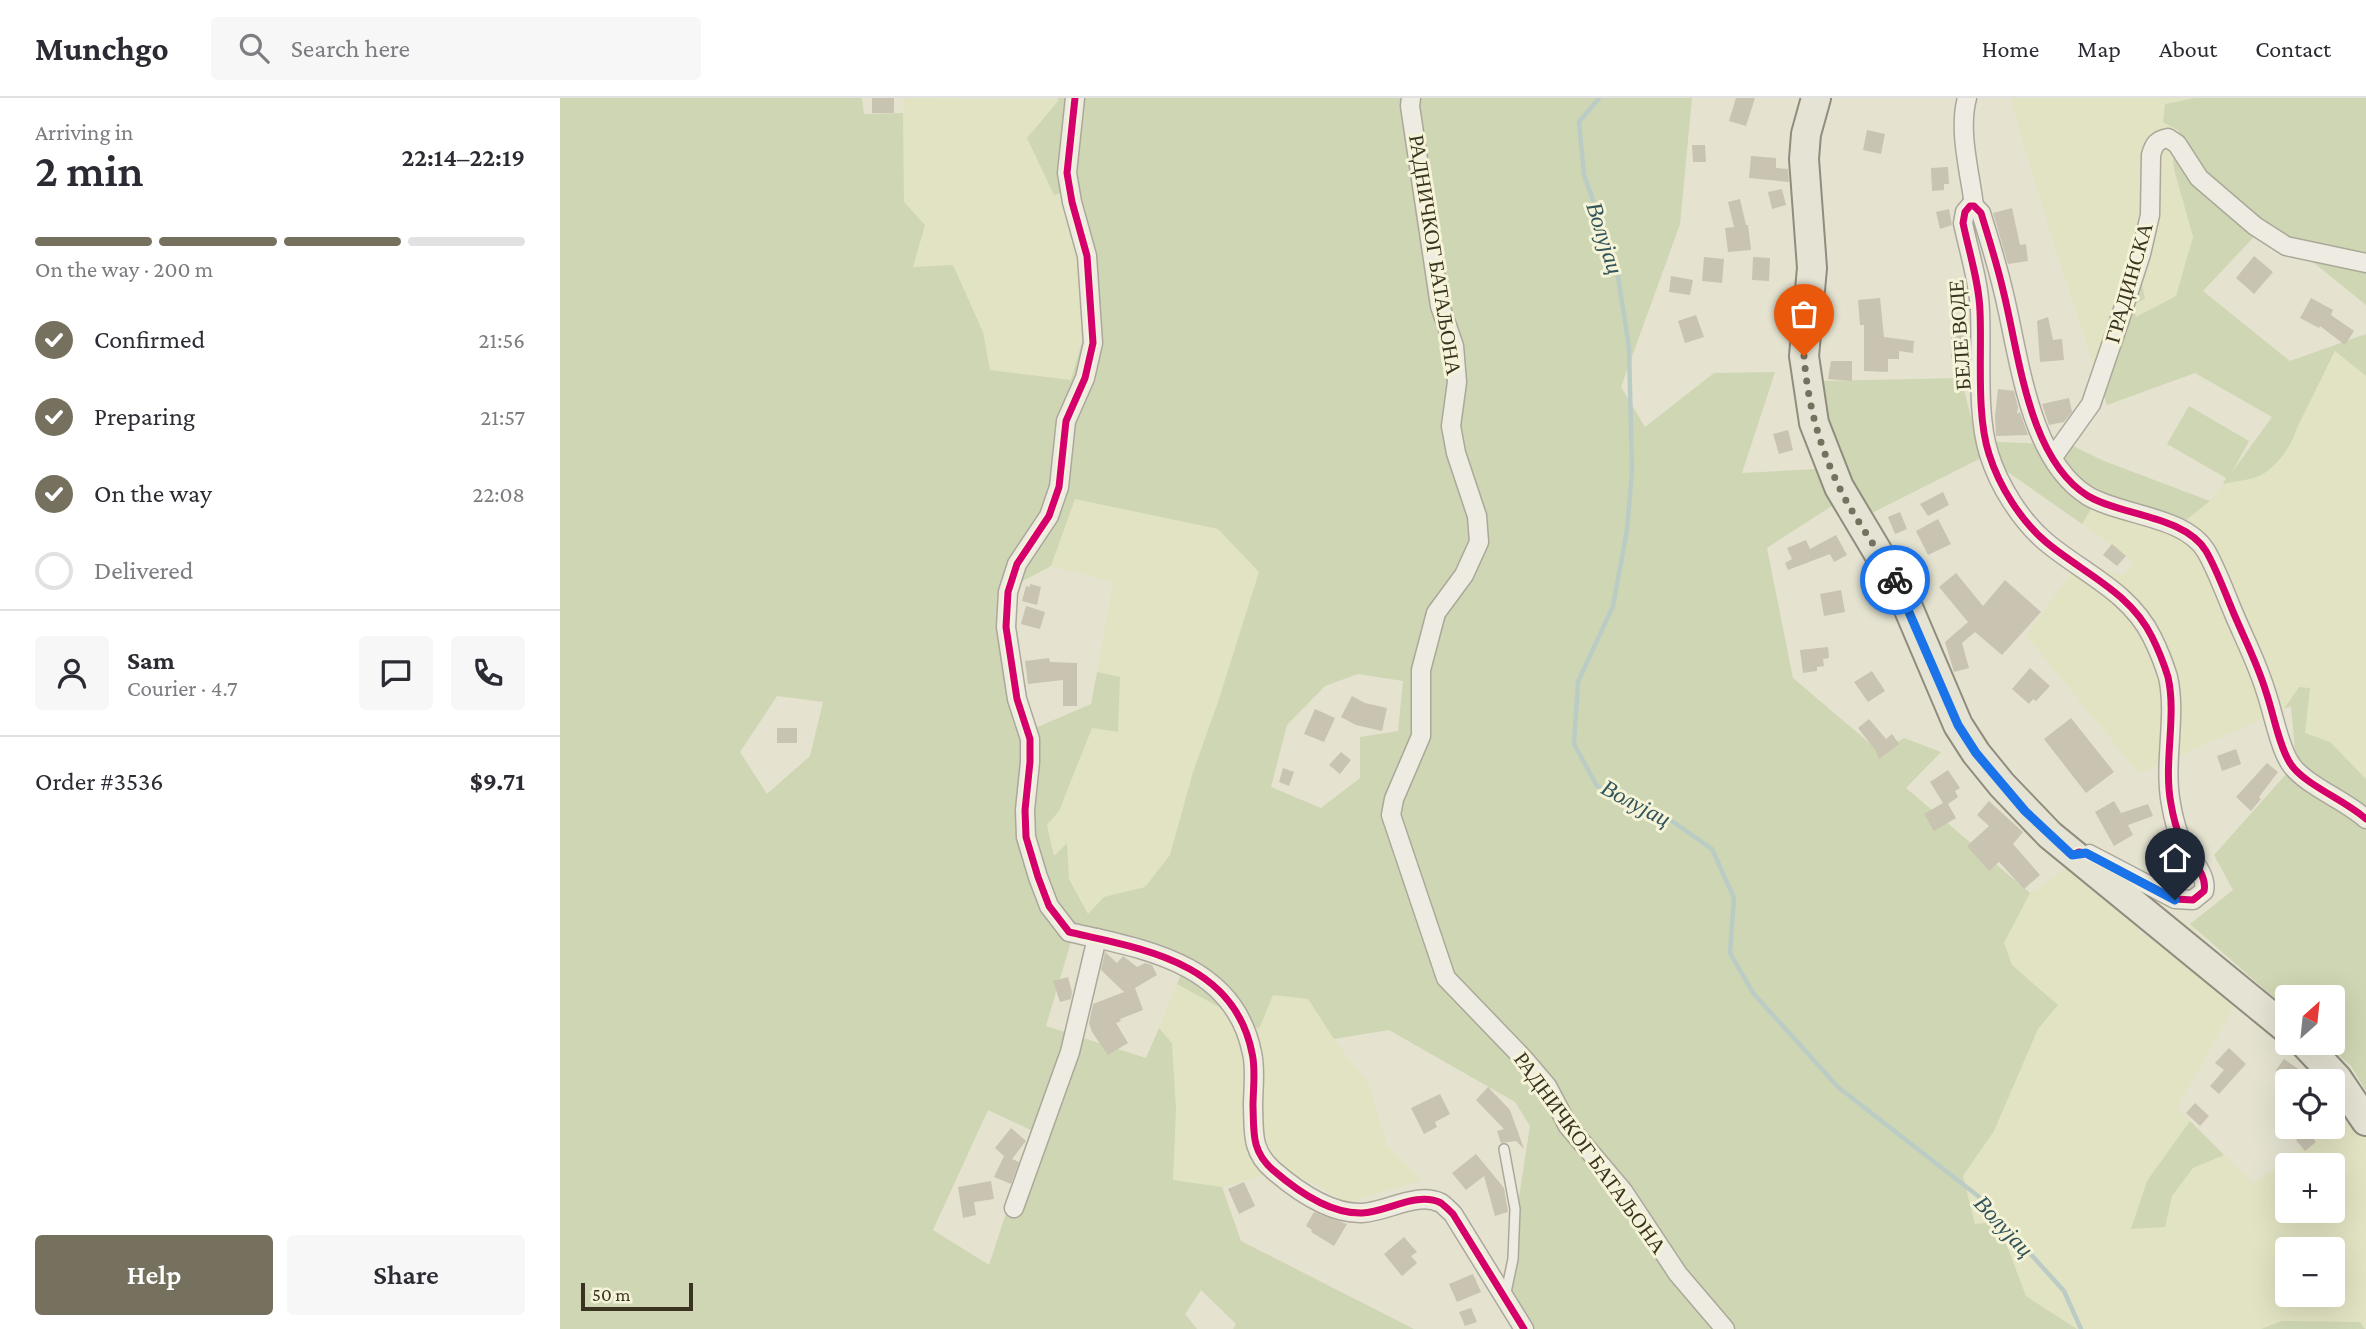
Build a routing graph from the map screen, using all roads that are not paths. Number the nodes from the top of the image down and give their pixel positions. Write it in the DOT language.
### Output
graph roads {
  1 [pos="1075,98"];
  2 [pos="1411,98"];
  3 [pos="1816,98"];
  4 [pos="1967,98"];
  5 [pos="1974,206"];
  6 [pos="2366,263"];
  7 [pos="2053,457"];
  8 [pos="2366,819"];
  9 [pos="2072,855"];
  10 [pos="1097,939"];
  11 [pos="2275,1019"];
  12 [pos="2315,1055"];
  13 [pos="2366,1121"];
  14 [pos="1504,1149"];
  15 [pos="1014,1208"];
  16 [pos="1505,1299"];
  17 [pos="1524,1329"];
  18 [pos="1725,1329"];
  1 -- 10 [label="street"];
  2 -- 18 [label="street, РАДНИЧКОГ БАТАЉОНА"];
  3 -- 9 [label="main road"];
  4 -- 5 [label="street"];
  5 -- 7 [label="street, БЕЛЕ ВОДЕ"];
  5 -- 9 [label="street, БЕЛЕ ВОДЕ"];
  6 -- 7 [label="street, ГРАДИНСКА"];
  7 -- 8 [label="street, БЕЛЕ ВОДЕ"];
  9 -- 11 [label="main road"];
  10 -- 15 [label="street"];
  10 -- 16 [label="street"];
  12 -- 13 [label="main road"];
  14 -- 16 [label="lane"];
  16 -- 17 [label="street"];
}
